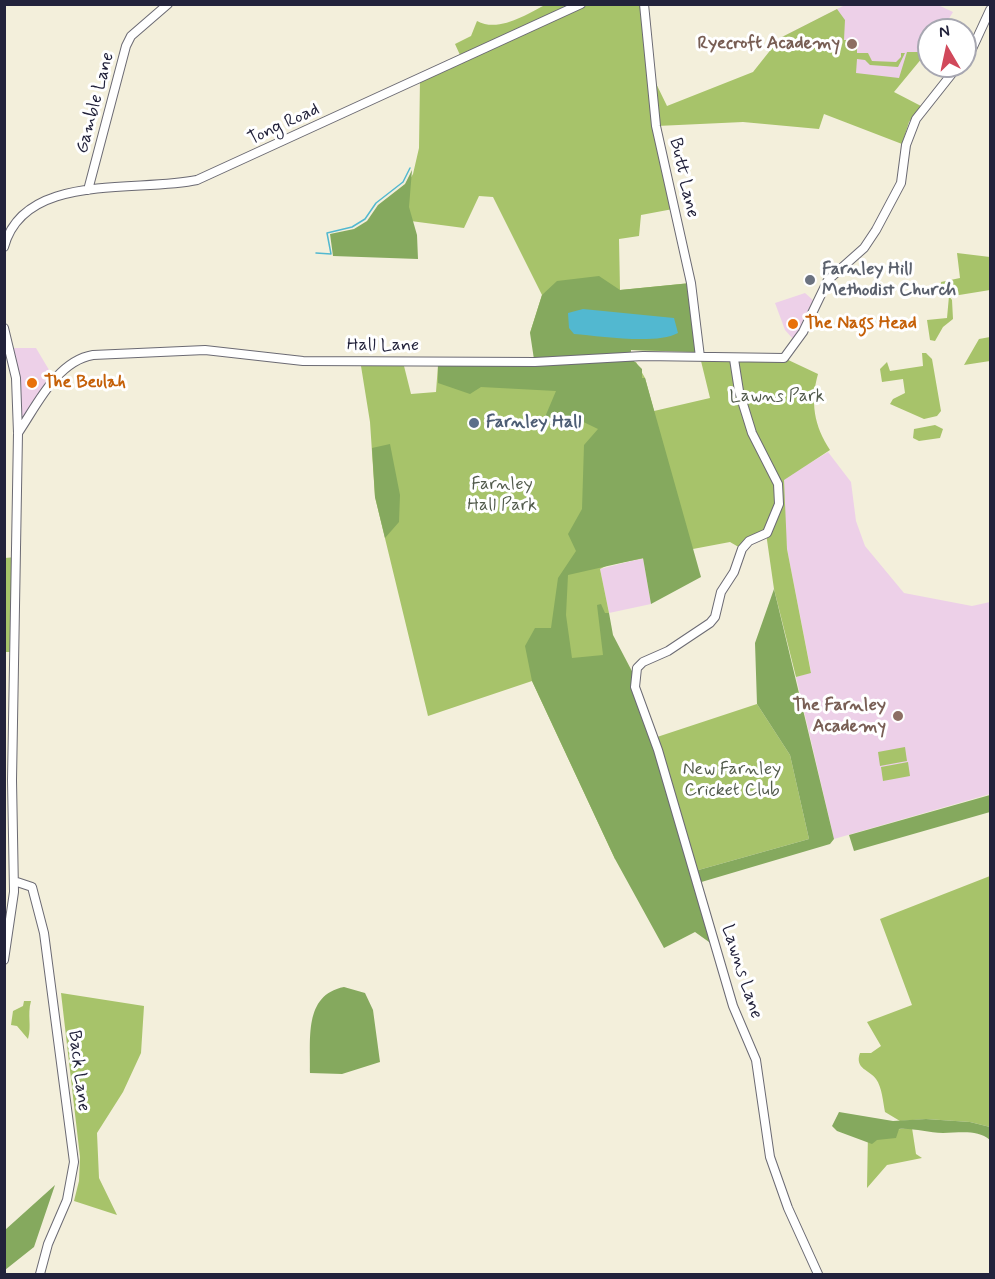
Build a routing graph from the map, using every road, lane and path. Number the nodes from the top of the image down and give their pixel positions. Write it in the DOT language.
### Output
graph roads {
  1 [pos="168,4"];
  2 [pos="581,4"];
  3 [pos="644,4"];
  4 [pos="990,10"];
  5 [pos="977,38"];
  6 [pos="948,78"];
  7 [pos="88,190"];
  8 [pos="4,247"];
  9 [pos="4,328"];
  10 [pos="700,357"];
  11 [pos="734,359"];
  12 [pos="18,433"];
  13 [pos="14,881"];
  14 [pos="4,960"];
  15 [pos="40,1275"];
  16 [pos="818,1275"];
  1 -- 7 [label="street, Gamble Lane"];
  2 -- 7 [label="street, Tong Road"];
  3 -- 10 [label="street, Butt Lane"];
  4 -- 5 [label="street"];
  6 -- 11 [label="street, Hall Lane"];
  7 -- 8 [label="street, Tong Road"];
  9 -- 12 [label="street"];
  10 -- 11 [label="street, Hall Lane"];
  10 -- 12 [label="street, Hall Lane"];
  11 -- 16 [label="street, Lawns Lane"];
  12 -- 13 [label="street"];
  13 -- 14 [label="street"];
  13 -- 15 [label="street, Back Lane"];
}
